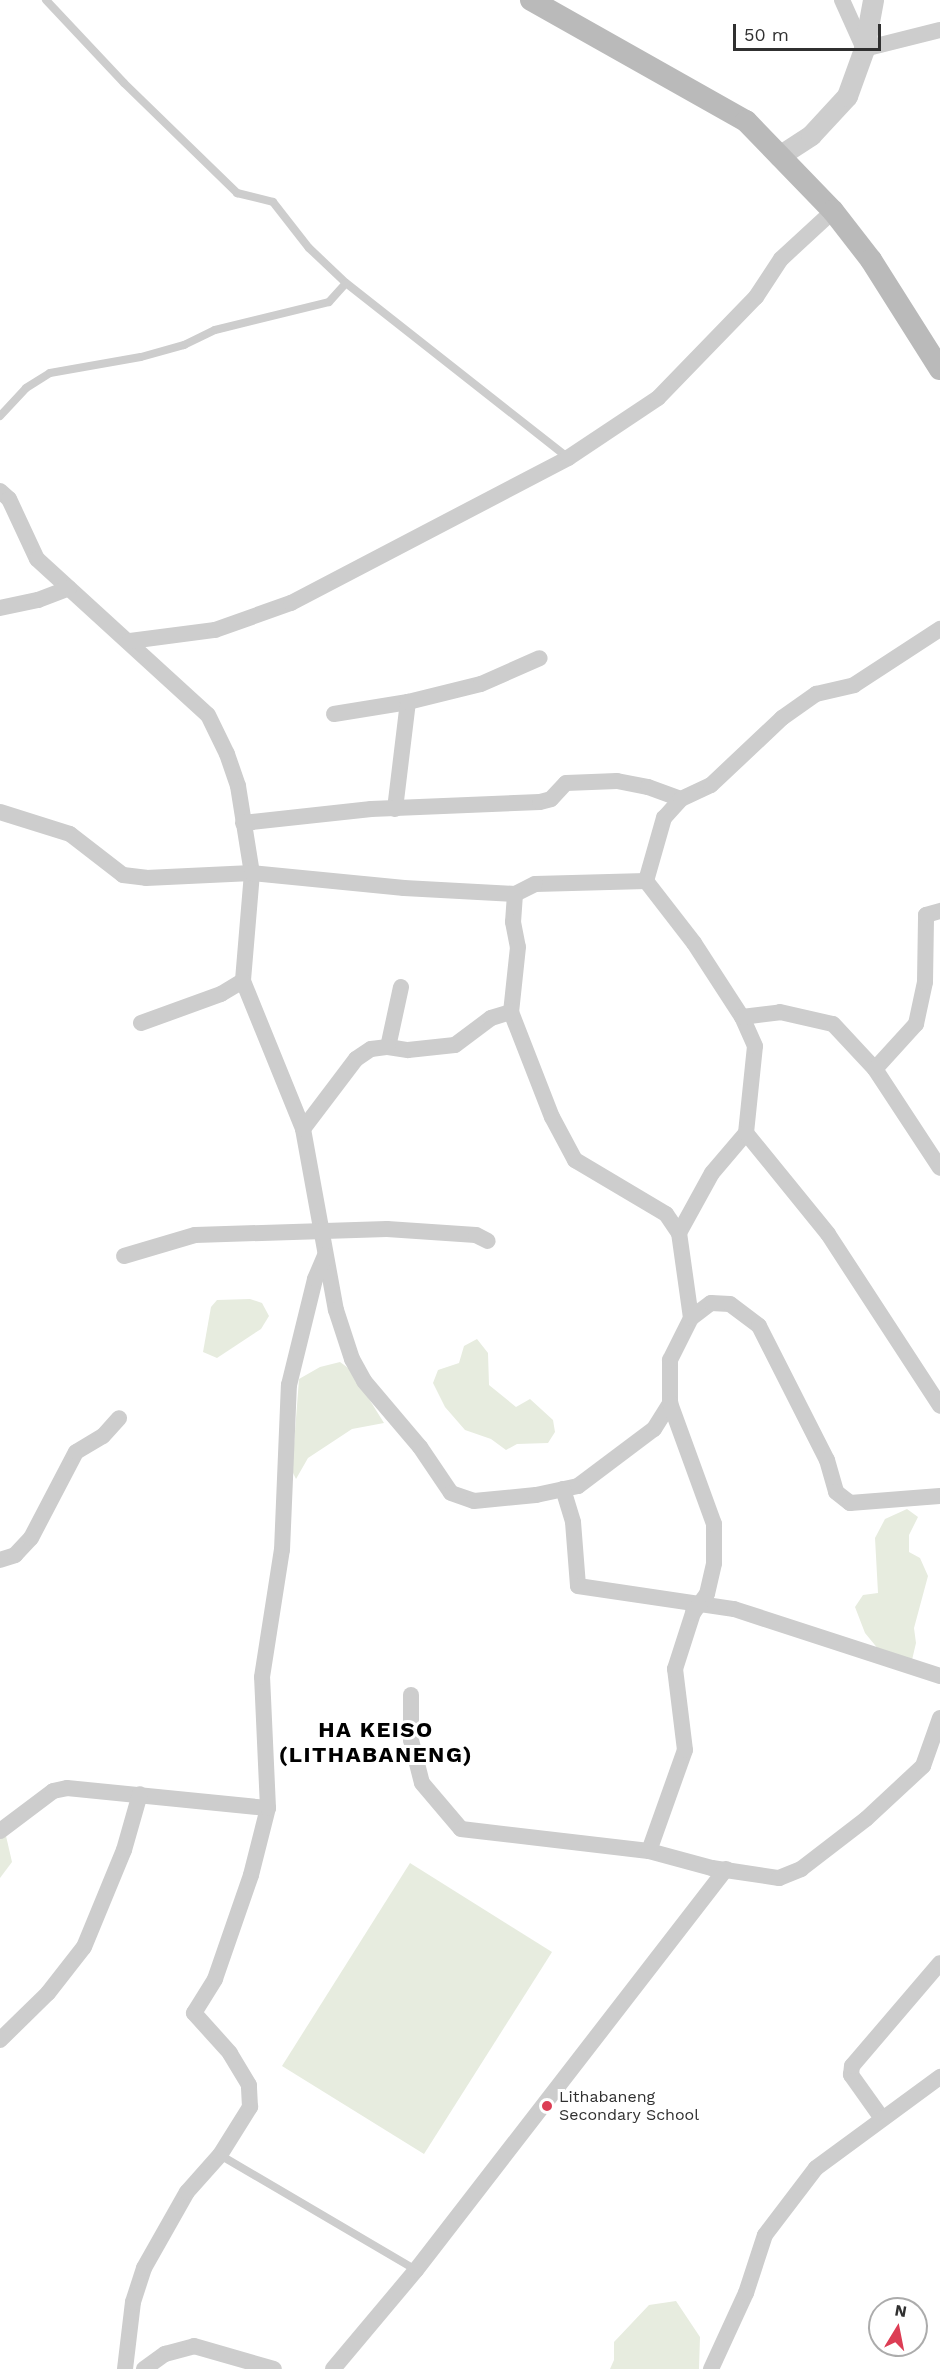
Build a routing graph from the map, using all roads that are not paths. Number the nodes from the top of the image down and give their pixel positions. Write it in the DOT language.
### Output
graph roads {
  1 [pos="46,0"];
  2 [pos="531,0"];
  3 [pos="842,0"];
  4 [pos="873,0"];
  5 [pos="940,30"];
  6 [pos="864,49"];
  7 [pos="779,156"];
  8 [pos="833,211"];
  9 [pos="346,283"];
  10 [pos="940,369"];
  11 [pos="0,416"];
  12 [pos="568,458"];
  13 [pos="0,491"];
  14 [pos="69,588"];
  15 [pos="0,608"];
  16 [pos="940,629"];
  17 [pos="130,641"];
  18 [pos="540,658"];
  19 [pos="408,702"];
  20 [pos="334,714"];
  21 [pos="681,799"];
  22 [pos="395,809"];
  23 [pos="0,812"];
  24 [pos="243,824"];
  25 [pos="252,873"];
  26 [pos="646,880"];
  27 [pos="515,894"];
  28 [pos="940,911"];
  29 [pos="243,981"];
  30 [pos="401,987"];
  31 [pos="511,1012"];
  32 [pos="742,1017"];
  33 [pos="141,1023"];
  34 [pos="388,1047"];
  35 [pos="875,1069"];
  36 [pos="303,1129"];
  37 [pos="746,1133"];
  38 [pos="940,1168"];
  39 [pos="321,1231"];
  40 [pos="680,1233"];
  41 [pos="488,1241"];
  42 [pos="325,1255"];
  43 [pos="124,1256"];
  44 [pos="690,1318"];
  45 [pos="670,1402"];
  46 [pos="940,1406"];
  47 [pos="119,1418"];
  48 [pos="563,1489"];
  49 [pos="940,1496"];
  50 [pos="0,1560"];
  51 [pos="698,1606"];
  52 [pos="940,1676"];
  53 [pos="411,1695"];
  54 [pos="940,1718"];
  55 [pos="140,1794"];
  56 [pos="268,1808"];
  57 [pos="0,1831"];
  58 [pos="649,1851"];
  59 [pos="726,1869"];
  60 [pos="940,1963"];
  61 [pos="0,2040"];
  62 [pos="940,2077"];
  63 [pos="881,2117"];
  64 [pos="220,2156"];
  65 [pos="416,2270"];
  66 [pos="125,2369"];
  67 [pos="144,2369"];
  68 [pos="274,2369"];
  69 [pos="333,2369"];
  70 [pos="711,2369"];
  1 -- 9 [label="lane"];
  2 -- 7 [label="main road"];
  3 -- 6 [label="street"];
  4 -- 6 [label="street"];
  5 -- 6 [label="street"];
  6 -- 7 [label="street"];
  7 -- 8 [label="main road"];
  8 -- 10 [label="main road"];
  8 -- 12 [label="street"];
  9 -- 11 [label="lane"];
  9 -- 12 [label="lane"];
  12 -- 17 [label="street"];
  13 -- 14 [label="street"];
  14 -- 15 [label="street"];
  14 -- 17 [label="street"];
  16 -- 21 [label="street"];
  17 -- 24 [label="street"];
  18 -- 19 [label="street"];
  19 -- 20 [label="street"];
  19 -- 22 [label="street"];
  21 -- 22 [label="street"];
  21 -- 26 [label="street"];
  22 -- 24 [label="street"];
  23 -- 25 [label="street"];
  24 -- 25 [label="street"];
  25 -- 27 [label="street"];
  25 -- 29 [label="street"];
  26 -- 27 [label="street"];
  26 -- 32 [label="street"];
  27 -- 31 [label="street"];
  28 -- 35 [label="street"];
  29 -- 33 [label="street"];
  29 -- 36 [label="street"];
  30 -- 34 [label="street"];
  31 -- 34 [label="street"];
  31 -- 40 [label="street"];
  32 -- 35 [label="street"];
  32 -- 37 [label="street"];
  34 -- 36 [label="street"];
  35 -- 38 [label="street"];
  36 -- 39 [label="street"];
  37 -- 40 [label="street"];
  37 -- 46 [label="street"];
  39 -- 41 [label="street"];
  39 -- 42 [label="street"];
  39 -- 43 [label="street"];
  40 -- 44 [label="street"];
  42 -- 48 [label="street"];
  42 -- 56 [label="street"];
  44 -- 45 [label="street"];
  44 -- 49 [label="street"];
  45 -- 48 [label="street"];
  45 -- 51 [label="street"];
  47 -- 50 [label="street"];
  48 -- 51 [label="street"];
  51 -- 52 [label="street"];
  51 -- 58 [label="street"];
  53 -- 58 [label="street"];
  54 -- 59 [label="street"];
  55 -- 56 [label="street"];
  55 -- 57 [label="street"];
  55 -- 61 [label="street"];
  56 -- 64 [label="street"];
  58 -- 59 [label="street"];
  59 -- 65 [label="street"];
  60 -- 63 [label="street"];
  62 -- 63 [label="street"];
  63 -- 70 [label="street"];
  64 -- 65 [label="lane"];
  64 -- 66 [label="street"];
  65 -- 69 [label="street"];
  67 -- 68 [label="street"];
}
